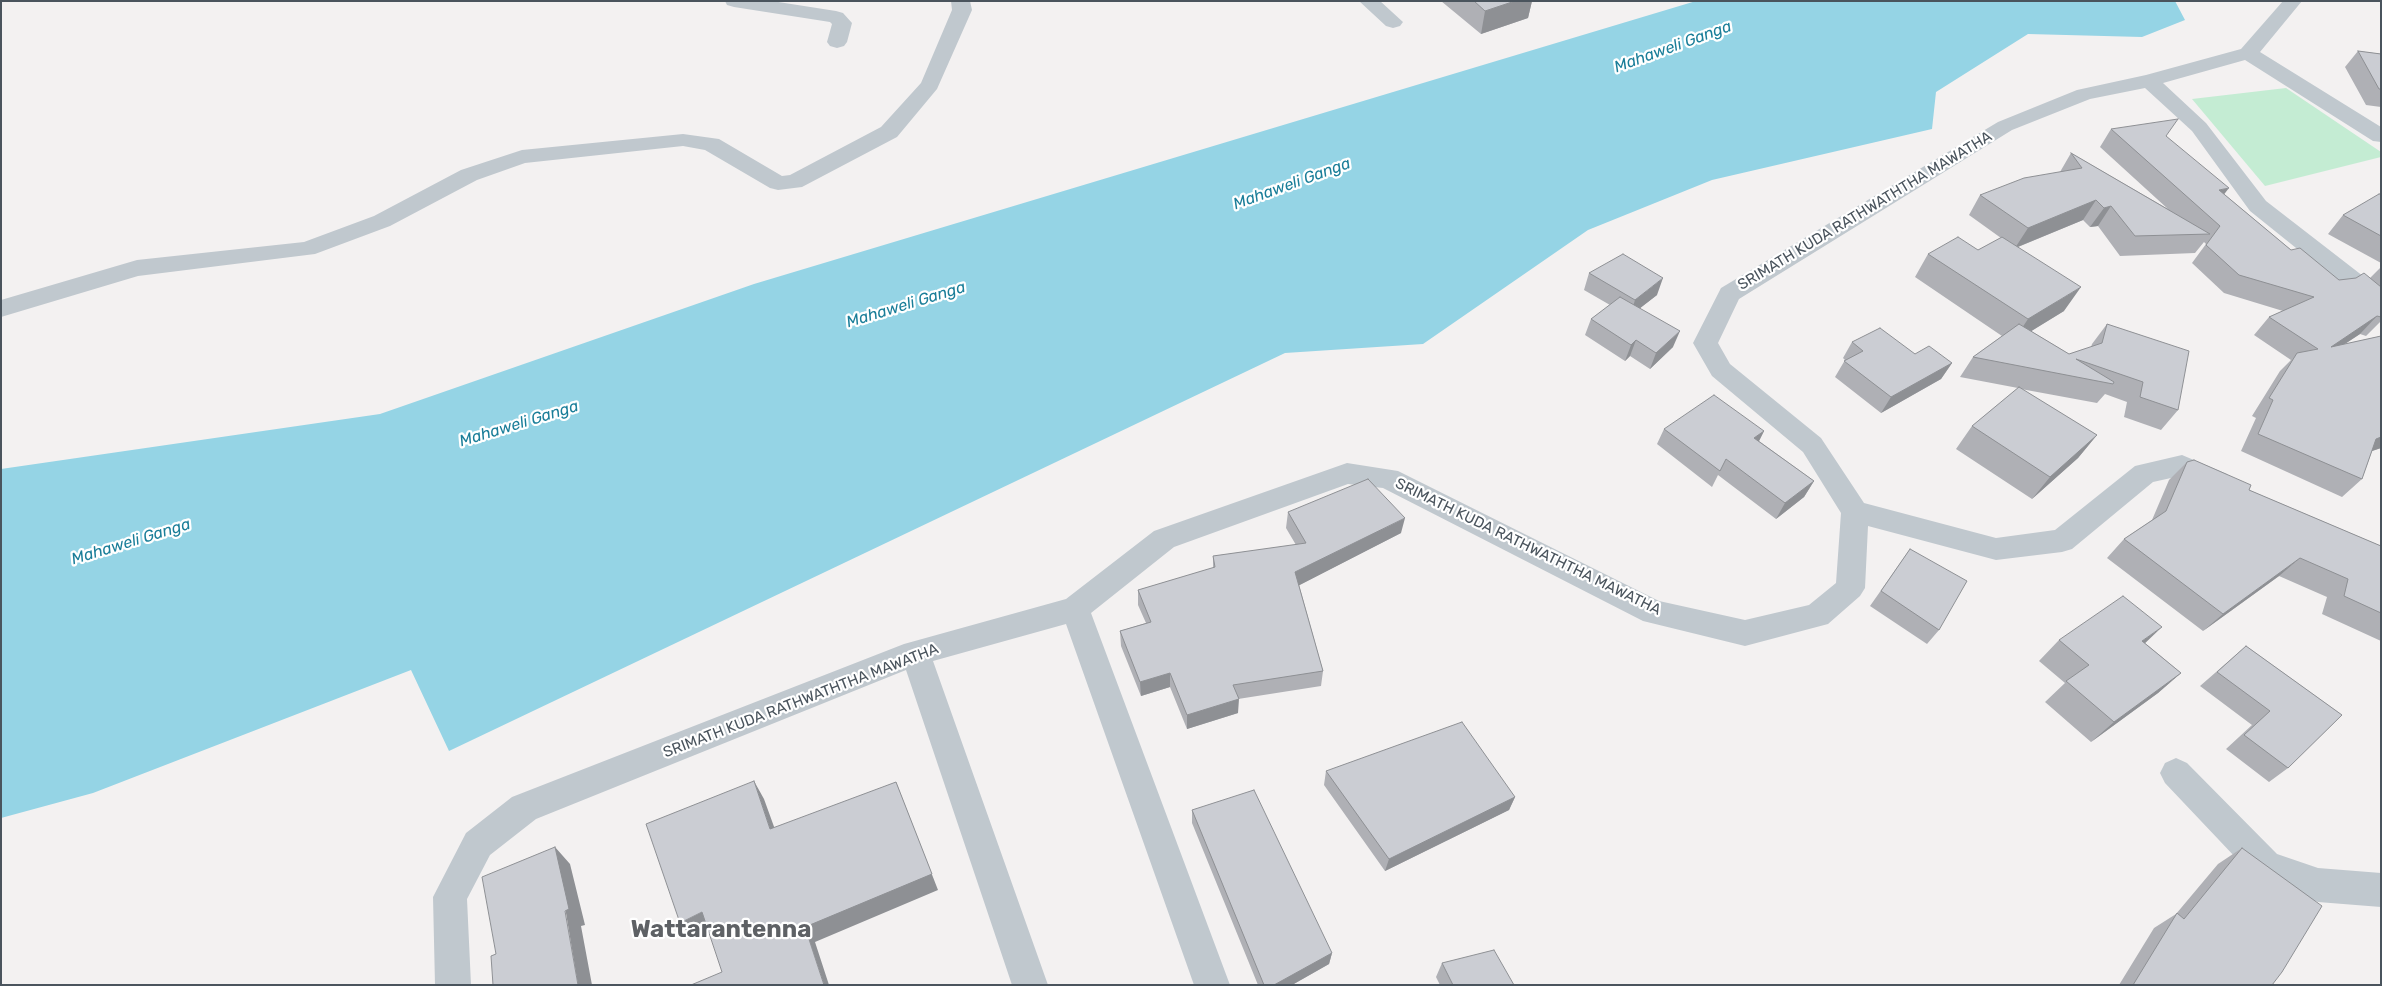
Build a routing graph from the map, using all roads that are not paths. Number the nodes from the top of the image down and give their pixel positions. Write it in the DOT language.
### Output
graph roads {
  1 [pos="734,1"];
  2 [pos="960,1"];
  3 [pos="1368,1"];
  4 [pos="2294,1"];
  5 [pos="1393,22"];
  6 [pos="837,42"];
  7 [pos="2248,53"];
  8 [pos="2149,81"];
  9 [pos="2381,136"];
  10 [pos="2381,303"];
  11 [pos="1,309"];
  12 [pos="2236,490"];
  13 [pos="1855,512"];
  14 [pos="1074,609"];
  15 [pos="915,653"];
  16 [pos="2176,773"];
  17 [pos="2381,890"];
  18 [pos="453,985"];
  19 [pos="1030,985"];
  20 [pos="1212,985"];
  1 -- 6 [label="street"];
  2 -- 11 [label="street"];
  3 -- 5 [label="street"];
  4 -- 7 [label="street"];
  7 -- 8 [label="street, SRIMATH KUDA RATHWATHTHA MAWATHA"];
  7 -- 9 [label="street"];
  8 -- 10 [label="street"];
  8 -- 13 [label="street, SRIMATH KUDA RATHWATHTHA MAWATHA"];
  12 -- 13 [label="street"];
  13 -- 14 [label="street, SRIMATH KUDA RATHWATHTHA MAWATHA"];
  14 -- 15 [label="street, SRIMATH KUDA RATHWATHTHA MAWATHA"];
  14 -- 20 [label="street"];
  15 -- 18 [label="street, SRIMATH KUDA RATHWATHTHA MAWATHA"];
  15 -- 19 [label="street"];
  16 -- 17 [label="street"];
}
